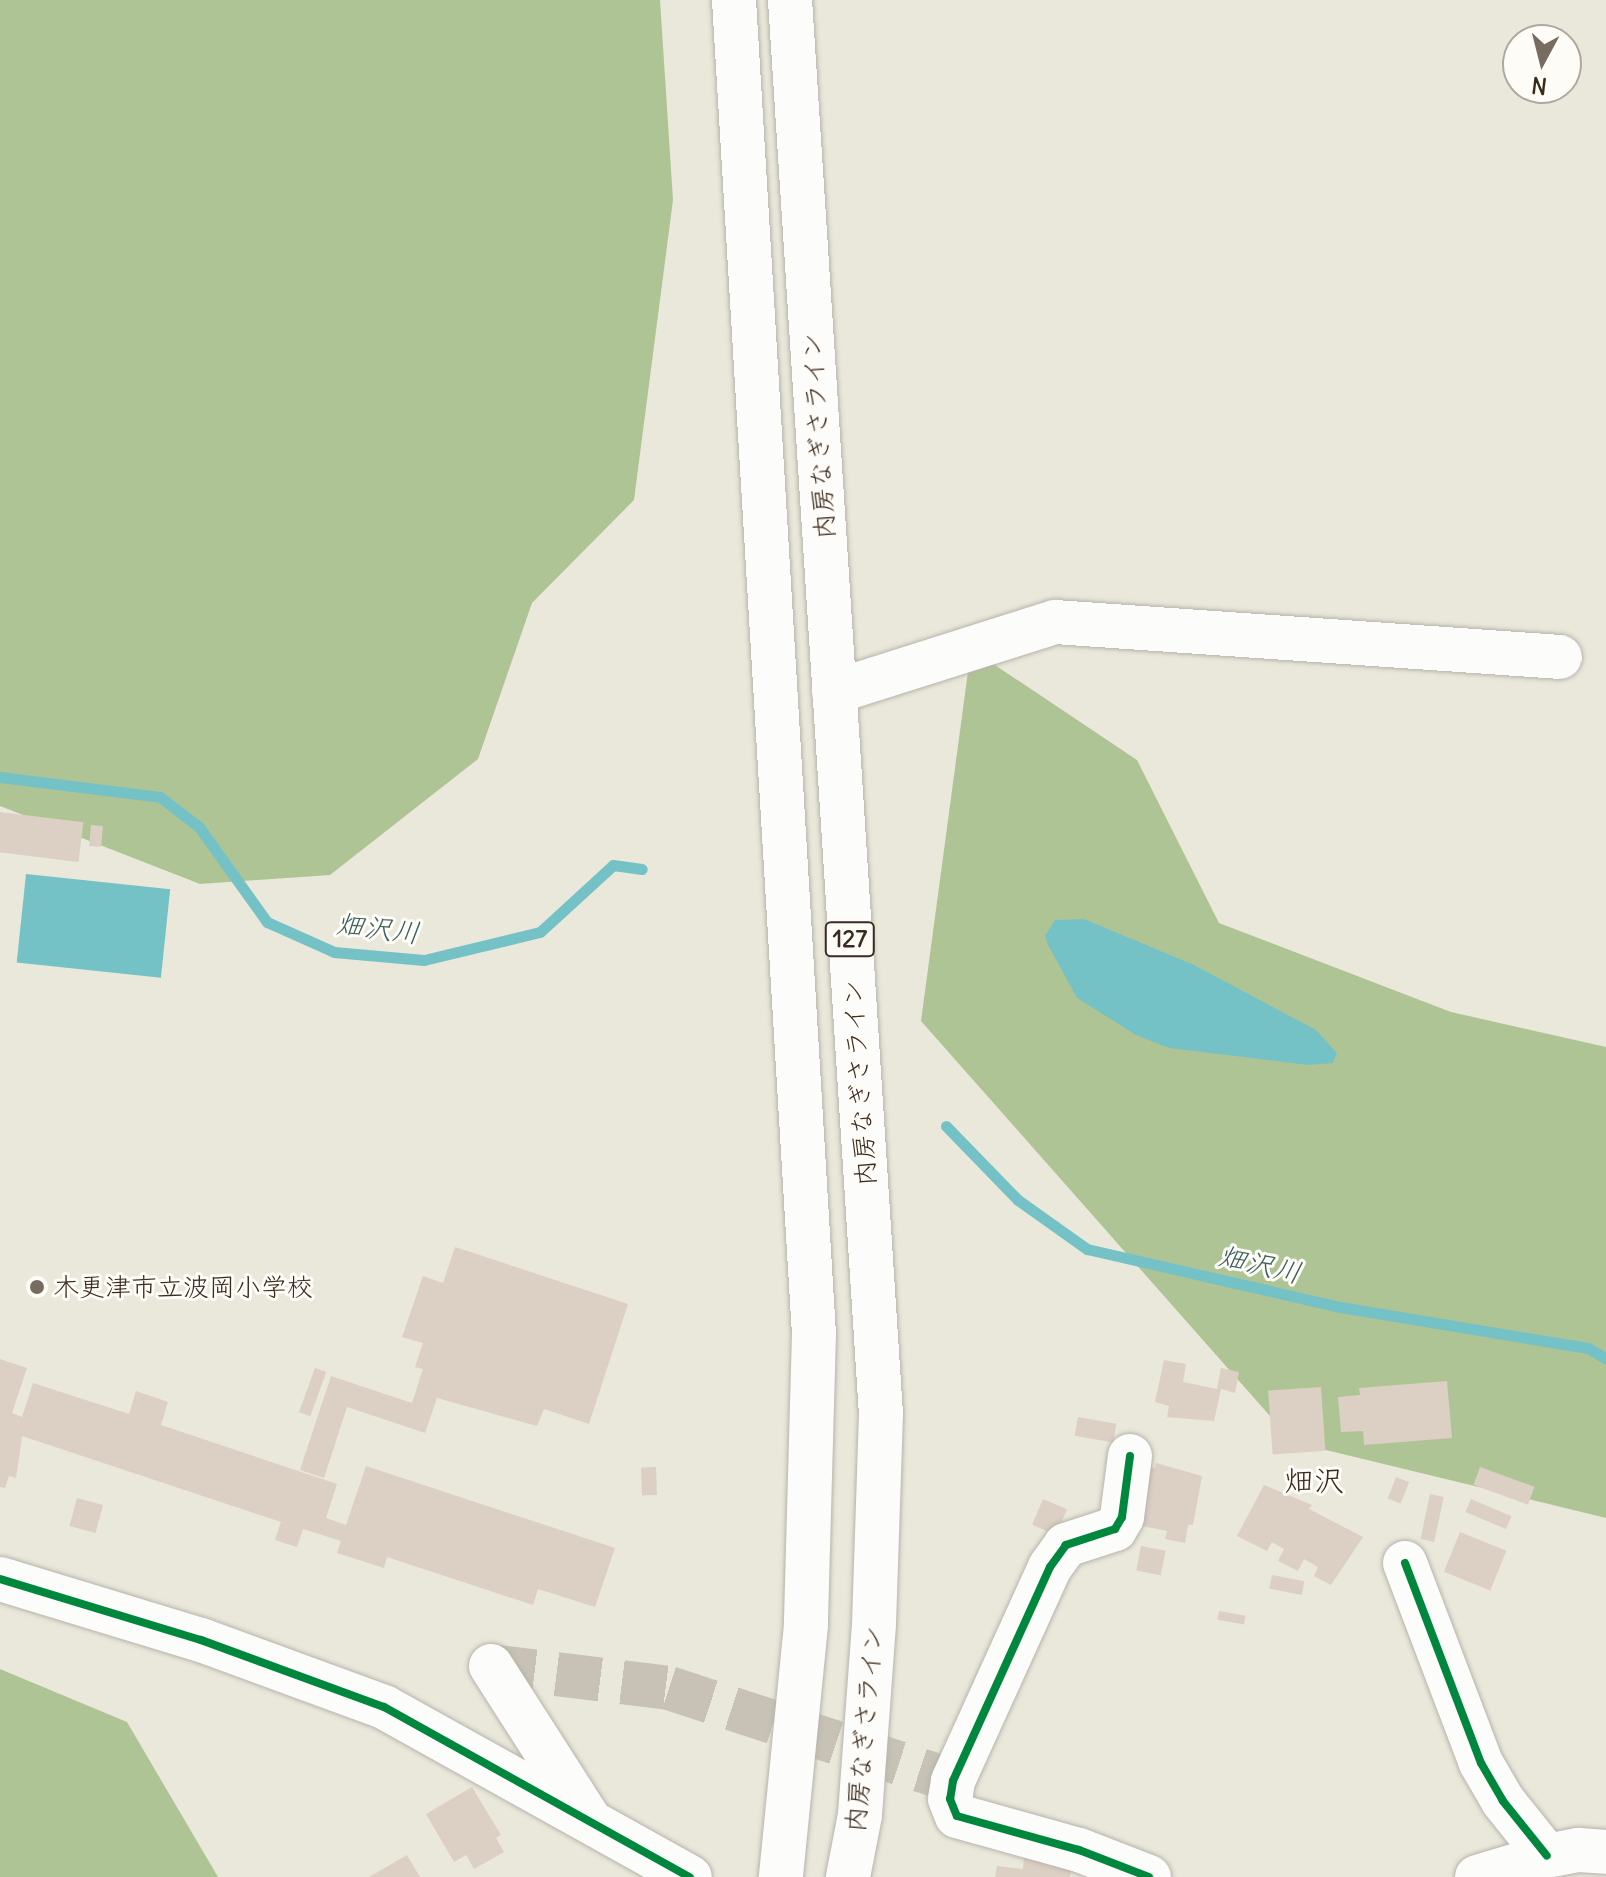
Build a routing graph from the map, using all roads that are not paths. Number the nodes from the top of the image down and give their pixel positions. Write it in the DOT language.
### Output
graph roads {
  1 [pos="734,0"];
  2 [pos="790,0"];
  3 [pos="1560,657"];
  4 [pos="834,692"];
  5 [pos="1130,1456"];
  6 [pos="1405,1563"];
  7 [pos="0,1579"];
  8 [pos="491,1666"];
  9 [pos="591,1821"];
  10 [pos="1606,1852"];
  11 [pos="1547,1856"];
  12 [pos="690,1877"];
  13 [pos="781,1877"];
  14 [pos="848,1877"];
  15 [pos="1149,1877"];
  16 [pos="1477,1877"];
  1 -- 13 [label="main road, 127"];
  2 -- 4 [label="main road, 内房なぎさライン / 127"];
  3 -- 4 [label="main road"];
  4 -- 14 [label="main road, 内房なぎさライン / 127"];
  5 -- 15 [label="main road"];
  6 -- 11 [label="main road"];
  7 -- 9 [label="main road"];
  8 -- 9 [label="main road"];
  9 -- 12 [label="main road"];
  10 -- 11 [label="main road"];
  11 -- 16 [label="main road"];
}
